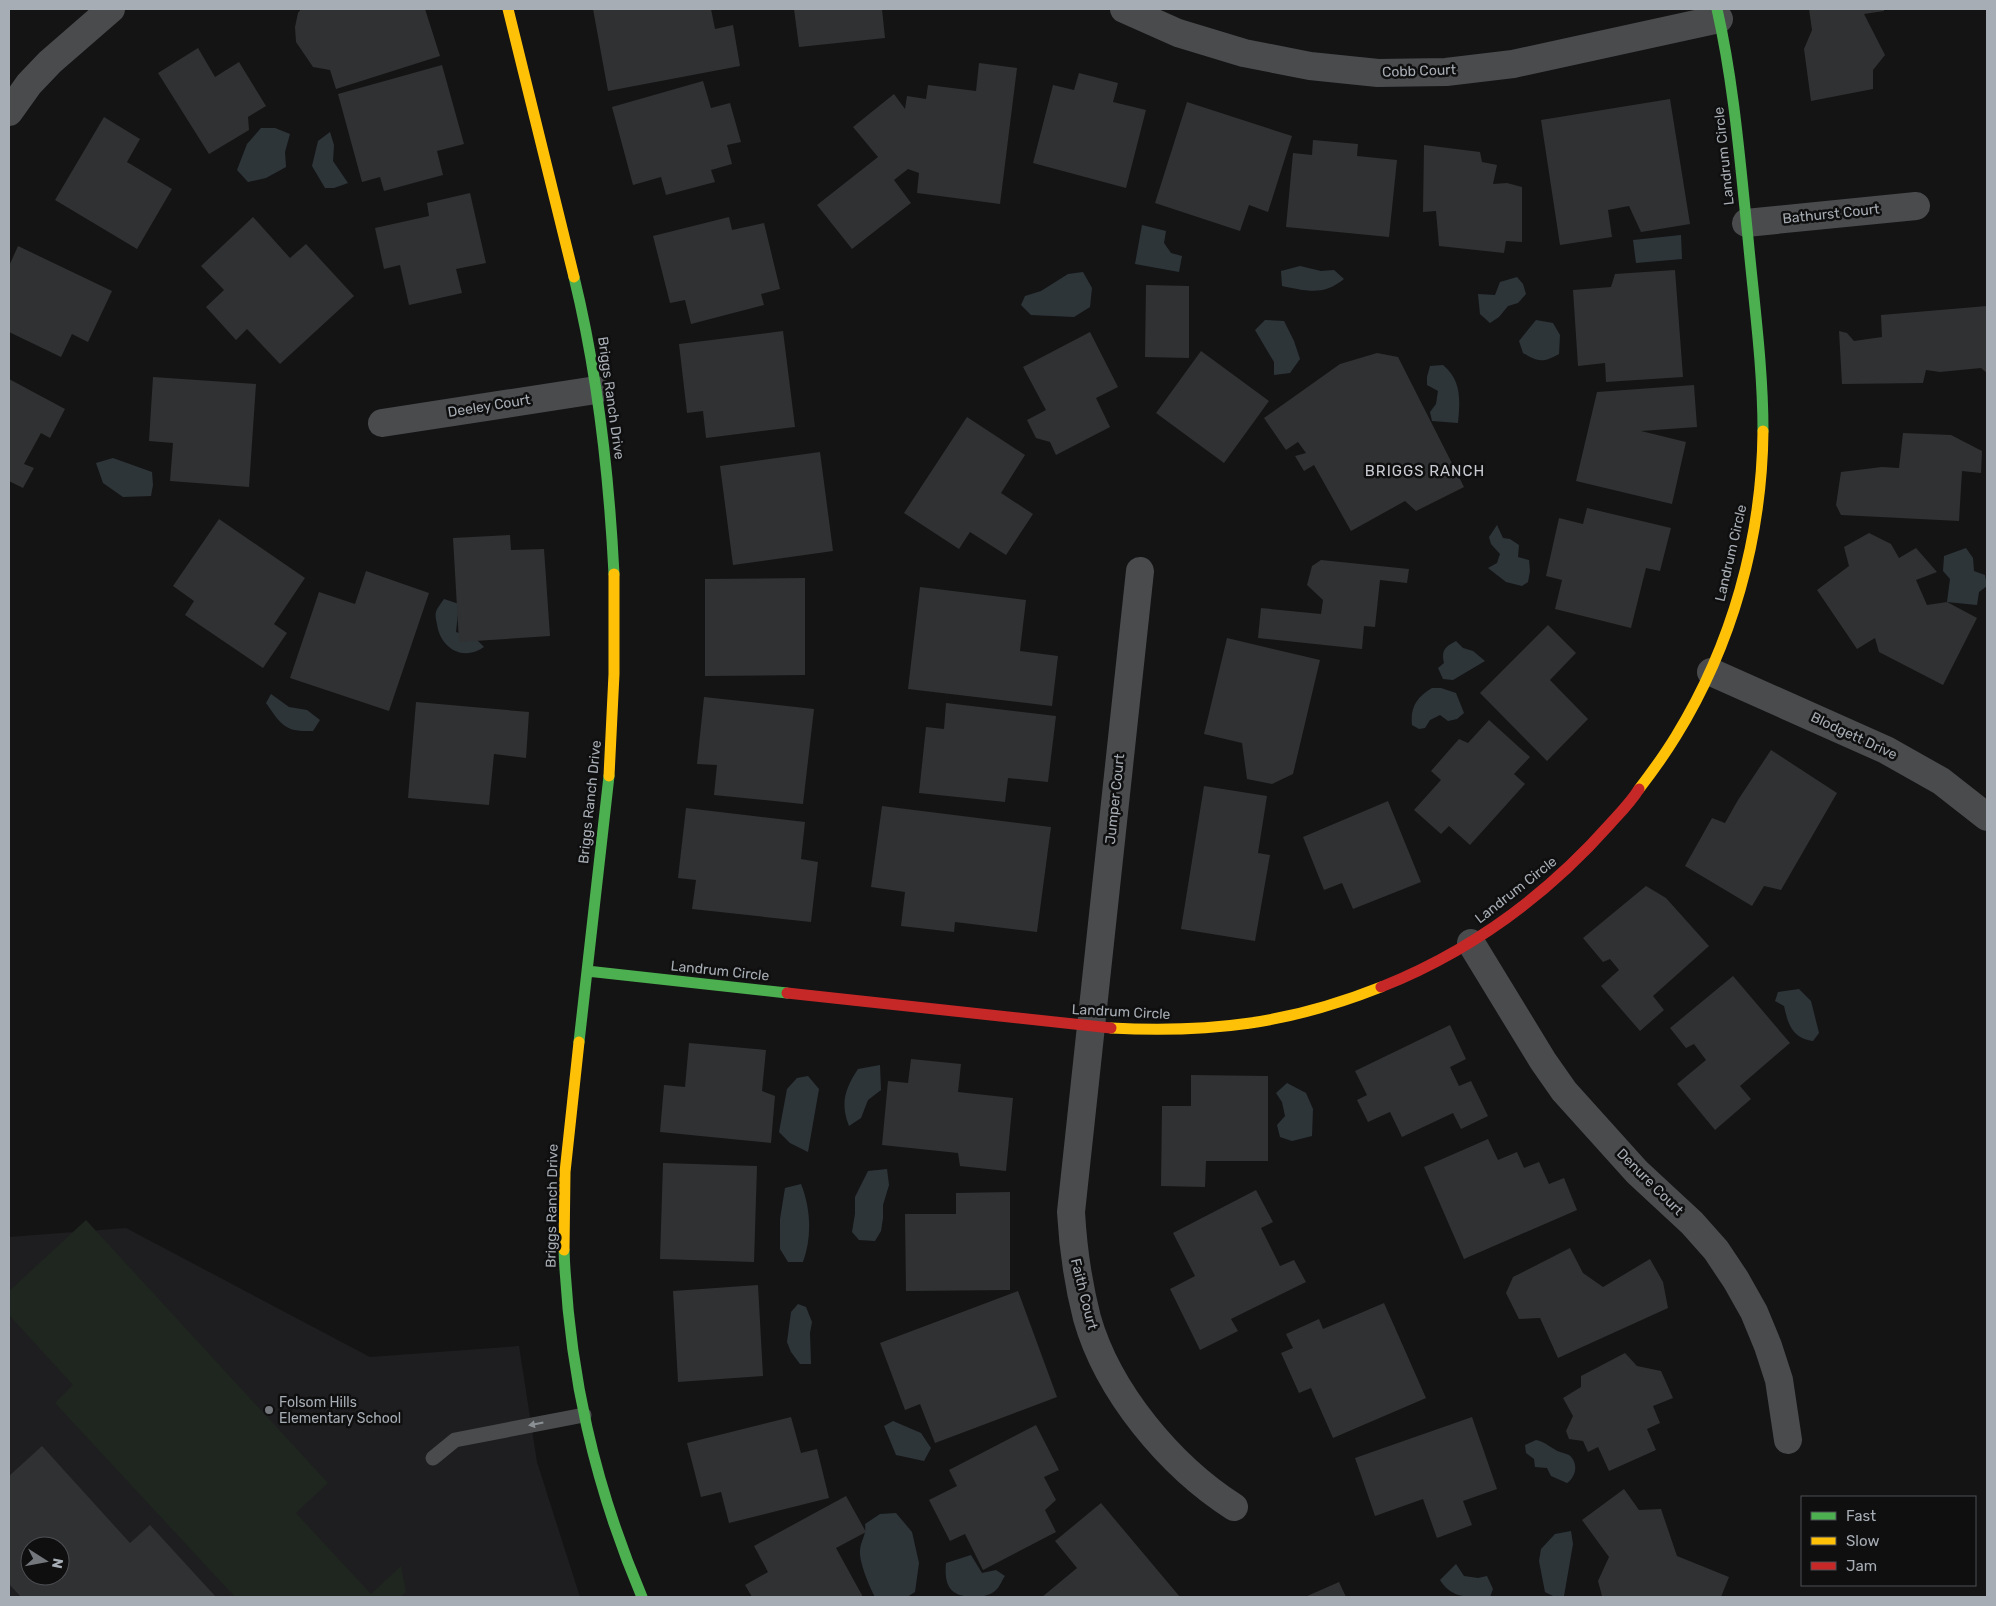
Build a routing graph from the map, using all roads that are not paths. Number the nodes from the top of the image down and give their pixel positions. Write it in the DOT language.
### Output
graph roads {
  1 [pos="508,9"];
  2 [pos="1124,9"];
  3 [pos="95,14"];
  4 [pos="1718,14"];
  5 [pos="9,112"];
  6 [pos="1916,206"];
  7 [pos="1746,222"];
  8 [pos="596,390"];
  9 [pos="382,423"];
  10 [pos="1140,571"];
  11 [pos="1711,672"];
  12 [pos="1987,817"];
  13 [pos="1471,943"];
  14 [pos="587,971"];
  15 [pos="1090,1027"];
  16 [pos="584,1415"];
  17 [pos="1788,1440"];
  18 [pos="433,1458"];
  19 [pos="1234,1507"];
  20 [pos="642,1597"];
  1 -- 8 [label="street, Briggs Ranch Drive"];
  2 -- 4 [label="street, Cobb Court"];
  3 -- 5 [label="street"];
  4 -- 7 [label="street, Landrum Circle"];
  6 -- 7 [label="street, Bathurst Court"];
  7 -- 11 [label="street, Landrum Circle"];
  8 -- 9 [label="street, Deeley Court"];
  8 -- 14 [label="street, Briggs Ranch Drive"];
  10 -- 15 [label="street, Jumper Court"];
  11 -- 12 [label="street, Blodgett Drive"];
  11 -- 13 [label="street, Landrum Circle"];
  13 -- 15 [label="street, Landrum Circle"];
  13 -- 17 [label="street, Denure Court"];
  14 -- 15 [label="street, Landrum Circle"];
  14 -- 16 [label="street, Briggs Ranch Drive"];
  15 -- 19 [label="street, Faith Court"];
  16 -- 18 [label="lane, one-way"];
  16 -- 20 [label="street, Briggs Ranch Drive"];
}
